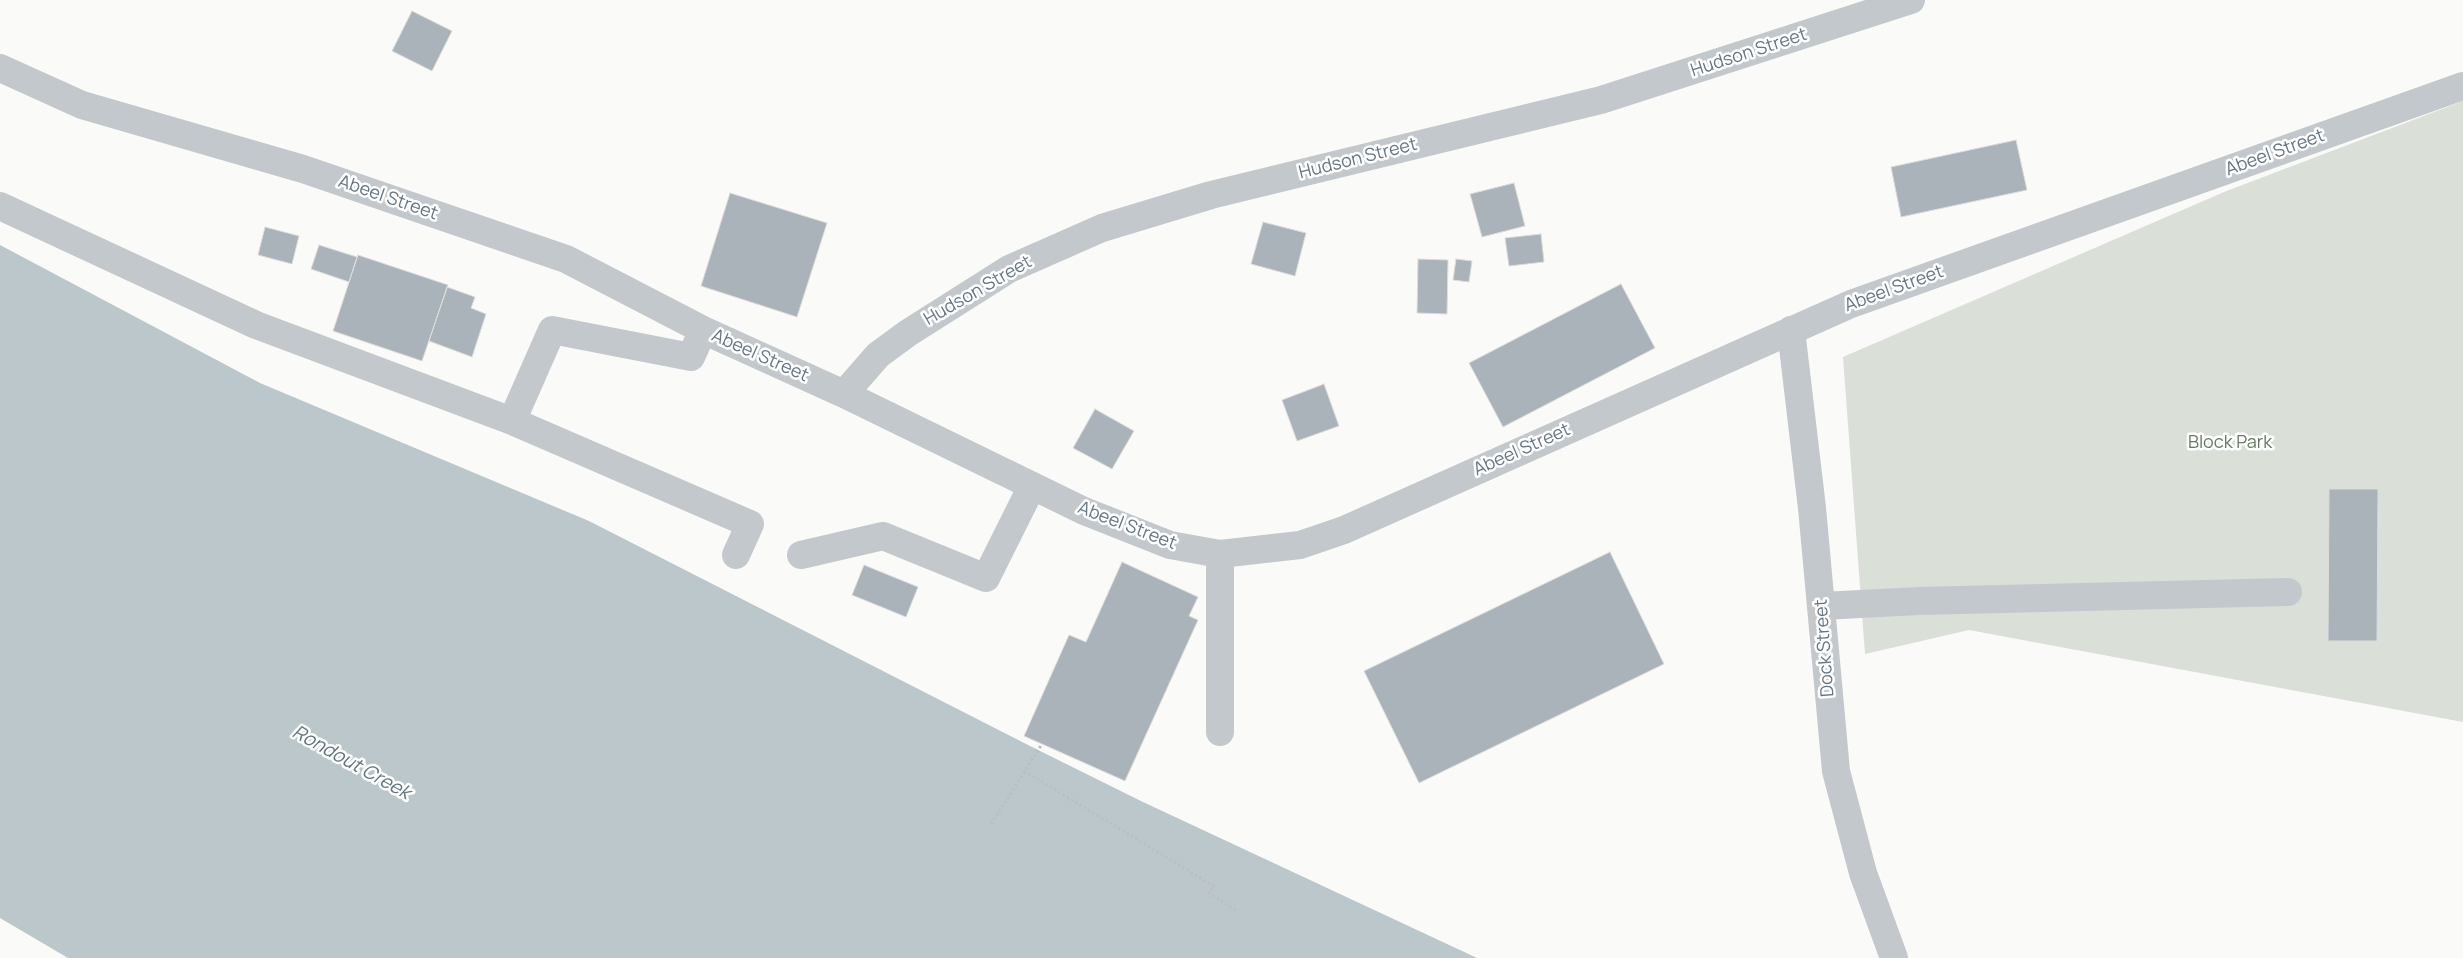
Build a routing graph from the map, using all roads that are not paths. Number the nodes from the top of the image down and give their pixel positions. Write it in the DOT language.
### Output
graph roads {
  1 [pos="1912,0"];
  2 [pos="0,68"];
  3 [pos="2463,86"];
  4 [pos="0,206"];
  5 [pos="702,330"];
  6 [pos="1790,330"];
  7 [pos="844,394"];
  8 [pos="512,421"];
  9 [pos="1032,486"];
  10 [pos="1220,554"];
  11 [pos="736,555"];
  12 [pos="801,555"];
  13 [pos="2288,592"];
  14 [pos="1822,606"];
  15 [pos="1220,732"];
  16 [pos="1894,958"];
  1 -- 7 [label="street, Hudson Street"];
  2 -- 5 [label="street, Abeel Street"];
  3 -- 6 [label="street, Abeel Street"];
  4 -- 8 [label="street"];
  5 -- 7 [label="street, Abeel Street"];
  5 -- 8 [label="street"];
  6 -- 10 [label="street, Abeel Street"];
  6 -- 14 [label="street, Dock Street"];
  7 -- 9 [label="street, Abeel Street"];
  8 -- 11 [label="street"];
  9 -- 10 [label="street, Abeel Street"];
  9 -- 12 [label="street"];
  10 -- 15 [label="street"];
  13 -- 14 [label="street"];
  14 -- 16 [label="street, Dock Street"];
}
